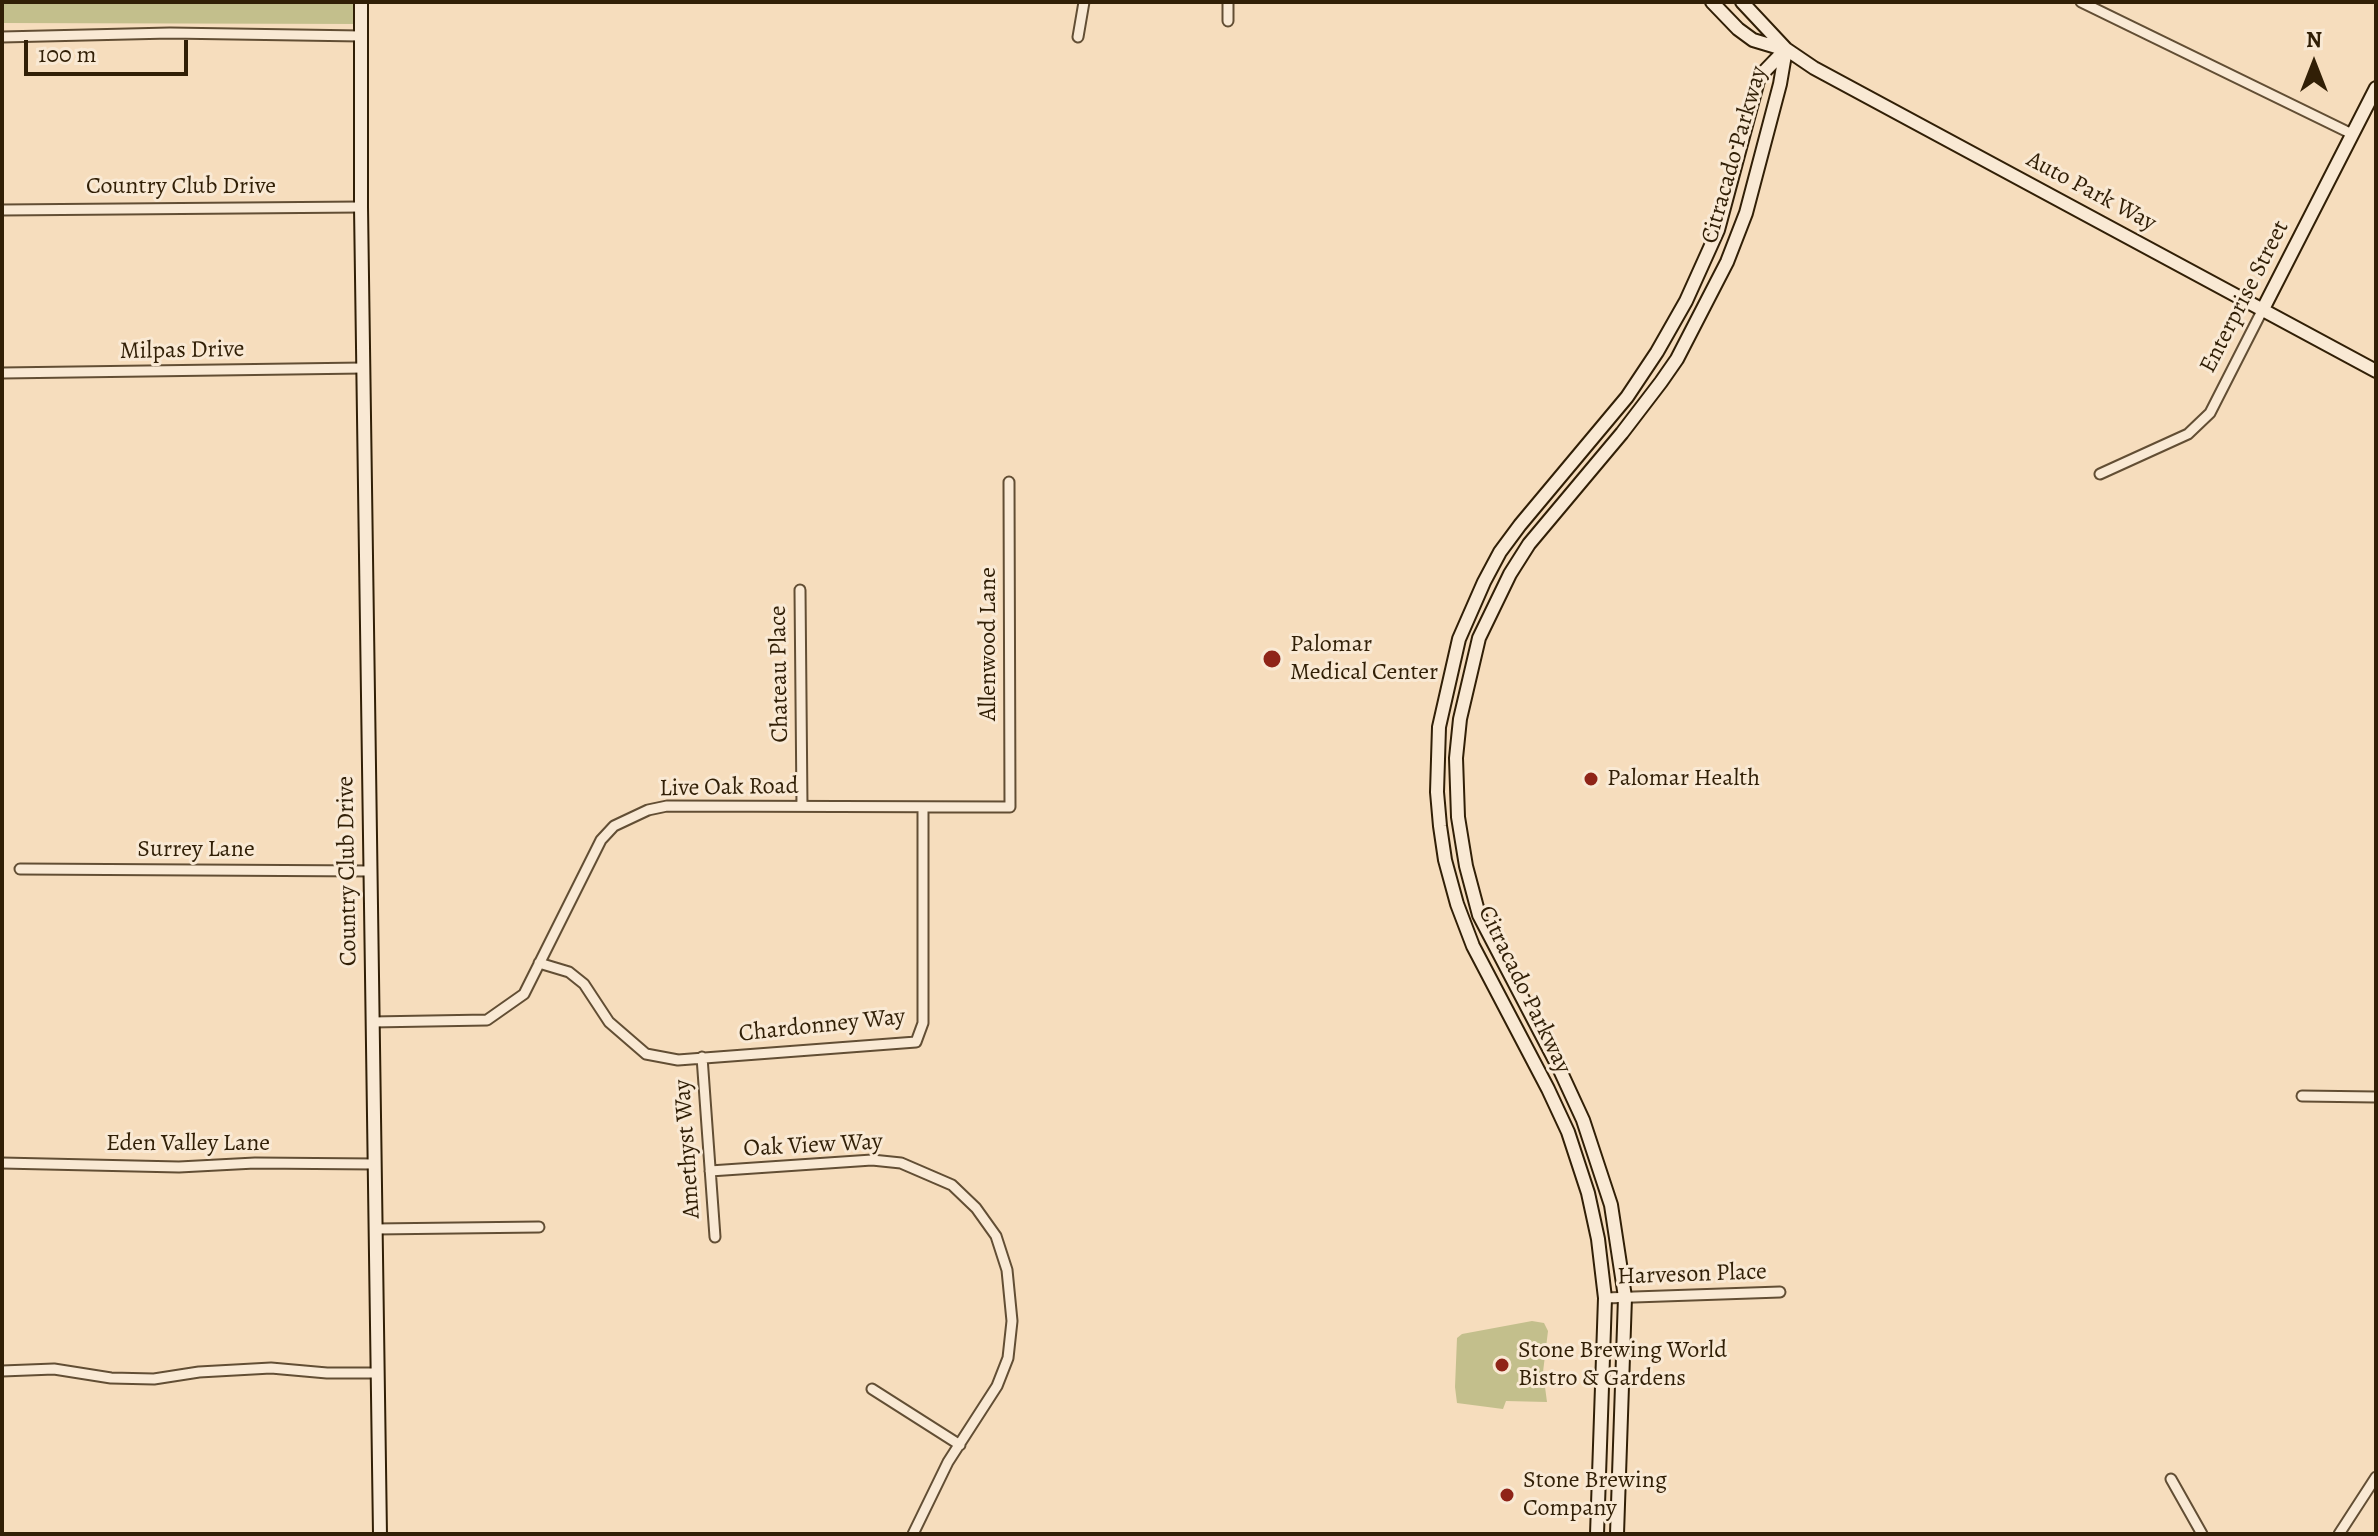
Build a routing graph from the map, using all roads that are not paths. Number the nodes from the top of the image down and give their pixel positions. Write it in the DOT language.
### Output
graph roads {
  1 [pos="361,2"];
  2 [pos="1084,2"];
  3 [pos="1228,2"];
  4 [pos="1712,2"];
  5 [pos="1742,2"];
  6 [pos="2081,2"];
  7 [pos="1228,21"];
  8 [pos="361,36"];
  9 [pos="2,37"];
  10 [pos="1078,37"];
  11 [pos="1786,49"];
  12 [pos="2376,88"];
  13 [pos="2352,134"];
  14 [pos="361,207"];
  15 [pos="2,210"];
  16 [pos="2263,309"];
  17 [pos="363,368"];
  18 [pos="2376,371"];
  19 [pos="2,373"];
  20 [pos="2100,474"];
  21 [pos="1009,482"];
  22 [pos="800,590"];
  23 [pos="802,806"];
  24 [pos="923,807"];
  25 [pos="1010,807"];
  26 [pos="20,869"];
  27 [pos="371,871"];
  28 [pos="539,963"];
  29 [pos="372,1022"];
  30 [pos="702,1057"];
  31 [pos="2302,1096"];
  32 [pos="2376,1097"];
  33 [pos="2,1163"];
  34 [pos="375,1164"];
  35 [pos="710,1171"];
  36 [pos="539,1227"];
  37 [pos="375,1229"];
  38 [pos="715,1237"];
  39 [pos="1780,1292"];
  40 [pos="1625,1297"];
  41 [pos="1605,1298"];
  42 [pos="2,1371"];
  43 [pos="376,1373"];
  44 [pos="872,1389"];
  45 [pos="960,1445"];
  46 [pos="2376,1477"];
  47 [pos="2171,1479"];
  48 [pos="380,1534"];
  49 [pos="913,1534"];
  50 [pos="1597,1534"];
  51 [pos="1617,1534"];
  52 [pos="2202,1534"];
  53 [pos="2339,1534"];
  1 -- 8 [label="main road, Country Club Drive"];
  2 -- 10 [label="street"];
  3 -- 7 [label="street"];
  4 -- 11 [label="main road, Auto Park Way"];
  5 -- 11 [label="main road, Auto Park Way"];
  6 -- 13 [label="street"];
  8 -- 9 [label="street"];
  8 -- 14 [label="main road, Country Club Drive"];
  11 -- 16 [label="main road, Auto Park Way"];
  11 -- 40 [label="main road, Citracado Parkway"];
  11 -- 41 [label="main road, Citracado Parkway"];
  12 -- 13 [label="main road, Enterprise Street"];
  13 -- 16 [label="main road, Enterprise Street"];
  14 -- 15 [label="street, Country Club Drive"];
  14 -- 17 [label="main road, Country Club Drive"];
  16 -- 18 [label="main road, Auto Park Way"];
  16 -- 20 [label="street, Enterprise Street"];
  17 -- 19 [label="street, Milpas Drive"];
  17 -- 27 [label="main road, Country Club Drive"];
  21 -- 25 [label="street, Allenwood Lane"];
  22 -- 23 [label="street, Chateau Place"];
  23 -- 24 [label="street, Live Oak Road"];
  23 -- 28 [label="street, Live Oak Road"];
  24 -- 25 [label="street, Live Oak Road"];
  24 -- 30 [label="street, Chardonney Way"];
  26 -- 27 [label="street, Surrey Lane"];
  27 -- 29 [label="main road, Country Club Drive"];
  28 -- 29 [label="street, Live Oak Road"];
  28 -- 30 [label="street, Chardonney Way"];
  29 -- 34 [label="main road, Country Club Drive"];
  30 -- 35 [label="street, Amethyst Way"];
  31 -- 32 [label="street"];
  33 -- 34 [label="street, Eden Valley Lane"];
  34 -- 37 [label="main road, Country Club Drive"];
  35 -- 38 [label="street, Amethyst Way"];
  35 -- 45 [label="street, Oak View Way"];
  36 -- 37 [label="street"];
  37 -- 43 [label="main road, Country Club Drive"];
  39 -- 40 [label="street, Harveson Place"];
  40 -- 41 [label="street, Harveson Place"];
  40 -- 51 [label="main road, Citracado Parkway"];
  41 -- 50 [label="main road, Citracado Parkway"];
  42 -- 43 [label="street"];
  43 -- 48 [label="main road, Country Club Drive"];
  44 -- 45 [label="street"];
  45 -- 49 [label="street, Oak View Way"];
  46 -- 53 [label="street"];
  47 -- 52 [label="street"];
}
